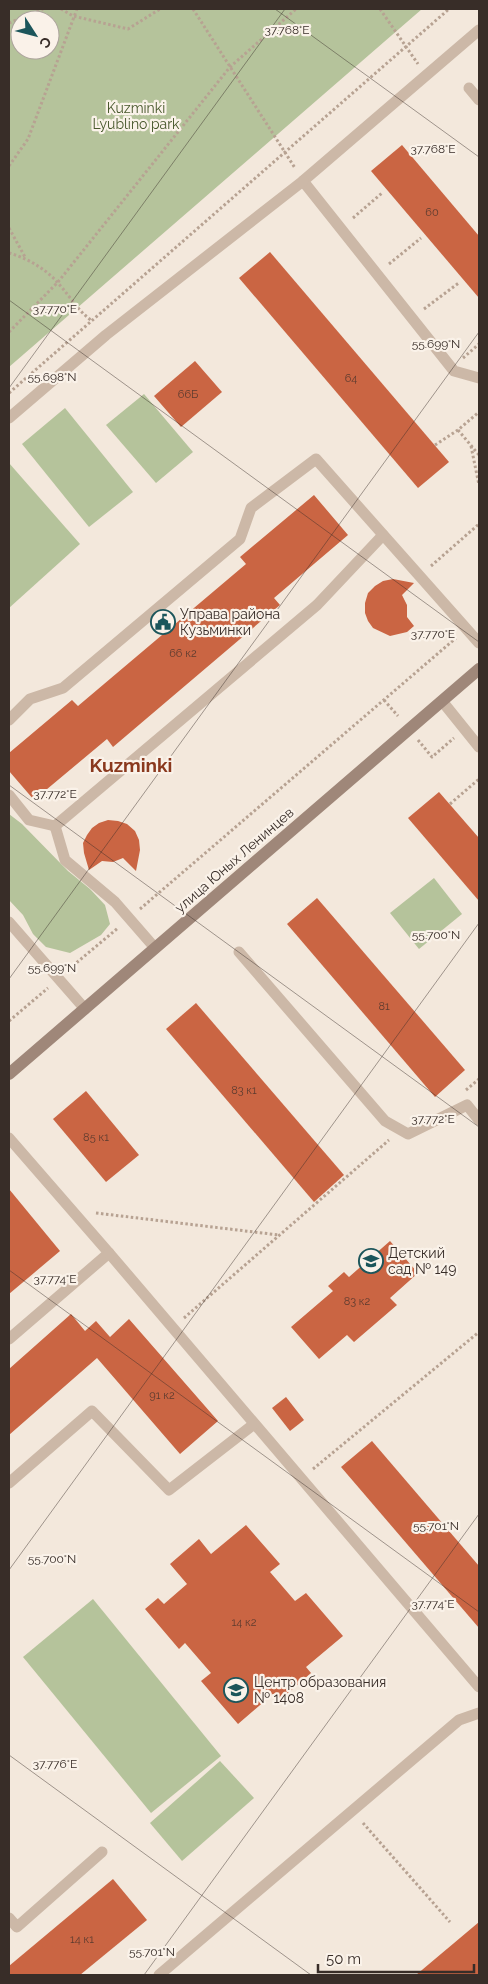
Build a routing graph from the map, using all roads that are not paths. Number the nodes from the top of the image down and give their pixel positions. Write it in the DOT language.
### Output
graph roads {
  1 [pos="479,30"];
  2 [pos="469,88"];
  3 [pos="479,100"];
  4 [pos="303,181"];
  5 [pos="479,378"];
  6 [pos="9,418"];
  7 [pos="383,535"];
  8 [pos="479,643"];
  9 [pos="479,669"];
  10 [pos="442,701"];
  11 [pos="9,720"];
  12 [pos="479,748"];
  13 [pos="9,795"];
  14 [pos="56,826"];
  15 [pos="9,922"];
  16 [pos="155,948"];
  17 [pos="239,952"];
  18 [pos="84,1009"];
  19 [pos="9,1074"];
  20 [pos="479,1120"];
  21 [pos="9,1138"];
  22 [pos="109,1253"];
  23 [pos="9,1339"];
  24 [pos="254,1424"];
  25 [pos="9,1483"];
  26 [pos="479,1687"];
  27 [pos="479,1713"];
  28 [pos="102,1852"];
  29 [pos="9,1918"];
  30 [pos="160,1975"];
  1 -- 4 [label="lane"];
  2 -- 3 [label="lane"];
  4 -- 5 [label="lane"];
  4 -- 6 [label="lane"];
  7 -- 8 [label="lane"];
  7 -- 11 [label="lane"];
  7 -- 14 [label="lane"];
  9 -- 10 [label="main road, улица Юных Ленинцев"];
  10 -- 12 [label="lane"];
  10 -- 16 [label="main road, улица Юных Ленинцев"];
  13 -- 14 [label="lane"];
  14 -- 16 [label="lane"];
  15 -- 18 [label="lane"];
  16 -- 18 [label="main road, улица Юных Ленинцев"];
  17 -- 20 [label="lane"];
  18 -- 19 [label="main road, улица Юных Ленинцев"];
  21 -- 22 [label="lane"];
  22 -- 23 [label="lane"];
  22 -- 24 [label="lane"];
  24 -- 25 [label="lane"];
  24 -- 26 [label="lane"];
  27 -- 30 [label="lane"];
  28 -- 29 [label="lane"];
}
